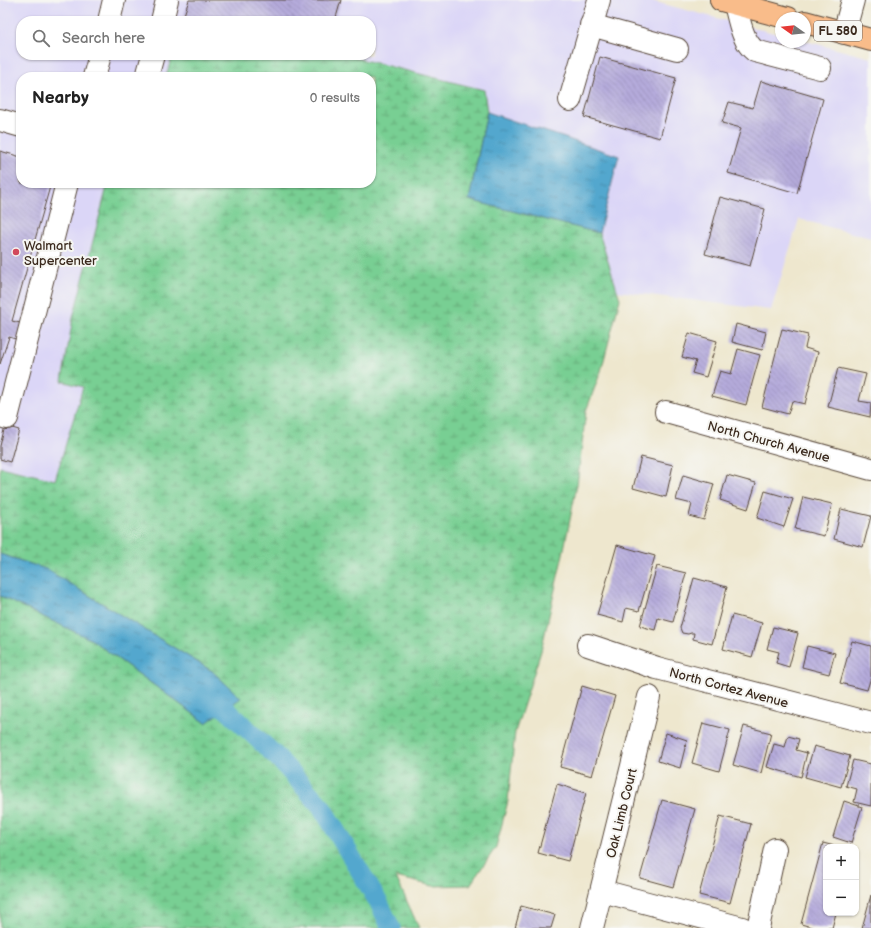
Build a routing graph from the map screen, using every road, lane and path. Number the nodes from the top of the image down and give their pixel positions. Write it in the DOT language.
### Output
graph roads {
  1 [pos="114,0"];
  2 [pos="168,0"];
  3 [pos="599,0"];
  4 [pos="853,0"];
  5 [pos="728,2"];
  6 [pos="775,15"];
  7 [pos="110,16"];
  8 [pos="163,16"];
  9 [pos="811,24"];
  10 [pos="591,25"];
  11 [pos="844,33"];
  12 [pos="871,40"];
  13 [pos="677,49"];
  14 [pos="99,60"];
  15 [pos="152,60"];
  16 [pos="820,68"];
  17 [pos="95,72"];
  18 [pos="148,72"];
  19 [pos="570,100"];
  20 [pos="0,120"];
  21 [pos="16,125"];
  22 [pos="66,188"];
  23 [pos="666,412"];
  24 [pos="0,416"];
  25 [pos="871,469"];
  26 [pos="588,644"];
  27 [pos="649,697"];
  28 [pos="871,724"];
  29 [pos="775,849"];
  30 [pos="602,891"];
  31 [pos="592,928"];
  32 [pos="742,928"];
  33 [pos="758,928"];
  1 -- 7 [label="street"];
  2 -- 8 [label="street"];
  3 -- 10 [label="street"];
  4 -- 11 [label="street"];
  5 -- 6 [label="main road"];
  5 -- 16 [label="street"];
  9 -- 11 [label="main road, FL 580"];
  10 -- 13 [label="street"];
  10 -- 19 [label="street"];
  11 -- 12 [label="main road, FL 580"];
  14 -- 17 [label="street"];
  15 -- 18 [label="street"];
  20 -- 21 [label="street"];
  22 -- 24 [label="street"];
  23 -- 25 [label="street, North Church Avenue"];
  26 -- 28 [label="street, North Cortez Avenue"];
  27 -- 30 [label="street, Oak Limb Court"];
  29 -- 33 [label="street"];
  30 -- 31 [label="street, Oak Limb Court"];
  30 -- 32 [label="street"];
}
